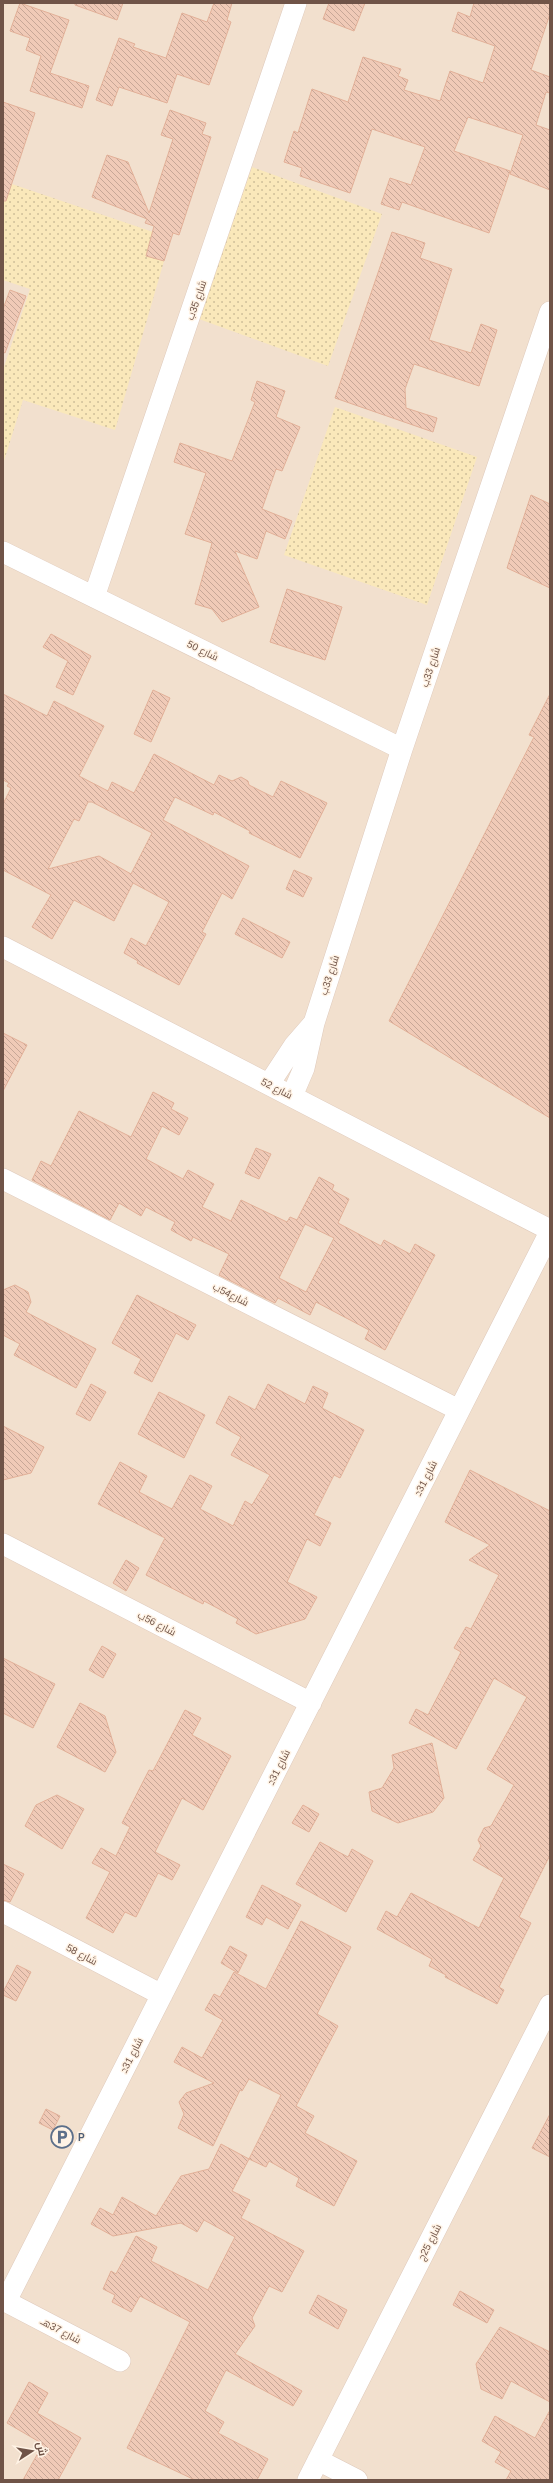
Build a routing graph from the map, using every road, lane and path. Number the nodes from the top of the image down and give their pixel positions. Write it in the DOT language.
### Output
graph roads {
  1 [pos="296,3"];
  2 [pos="550,312"];
  3 [pos="3,552"];
  4 [pos="94,597"];
  5 [pos="402,749"];
  6 [pos="3,948"];
  7 [pos="314,1023"];
  8 [pos="269,1084"];
  9 [pos="292,1096"];
  10 [pos="3,1179"];
  11 [pos="550,1231"];
  12 [pos="459,1410"];
  13 [pos="3,1544"];
  14 [pos="311,1703"];
  15 [pos="3,1912"];
  16 [pos="162,1995"];
  17 [pos="550,2005"];
  18 [pos="4,2301"];
  19 [pos="120,2361"];
  20 [pos="318,2460"];
  21 [pos="308,2480"];
  22 [pos="357,2480"];
  1 -- 4 [label="street, شارع 35ب"];
  2 -- 5 [label="street, شارع 33ب"];
  3 -- 4 [label="street, شارع 50"];
  4 -- 5 [label="street, شارع 50"];
  5 -- 7 [label="street, شارع 33ب"];
  6 -- 8 [label="street, شارع 52"];
  7 -- 8 [label="street, شارع 33ب"];
  7 -- 9 [label="street, شارع 33ب"];
  8 -- 9 [label="street, شارع 52"];
  9 -- 11 [label="street, شارع 52"];
  10 -- 12 [label="street, شارع54ب"];
  11 -- 12 [label="street, شارع 31د"];
  12 -- 14 [label="street, شارع 31د"];
  13 -- 14 [label="street, شارع 56ب"];
  14 -- 16 [label="street, شارع 31د"];
  15 -- 16 [label="street, شارع 58"];
  16 -- 18 [label="street, شارع 31د"];
  17 -- 20 [label="street, شارع 25ج"];
  18 -- 19 [label="street, شارع 37هـ"];
  20 -- 21 [label="street, شارع 25ج"];
  20 -- 22 [label="street"];
}
